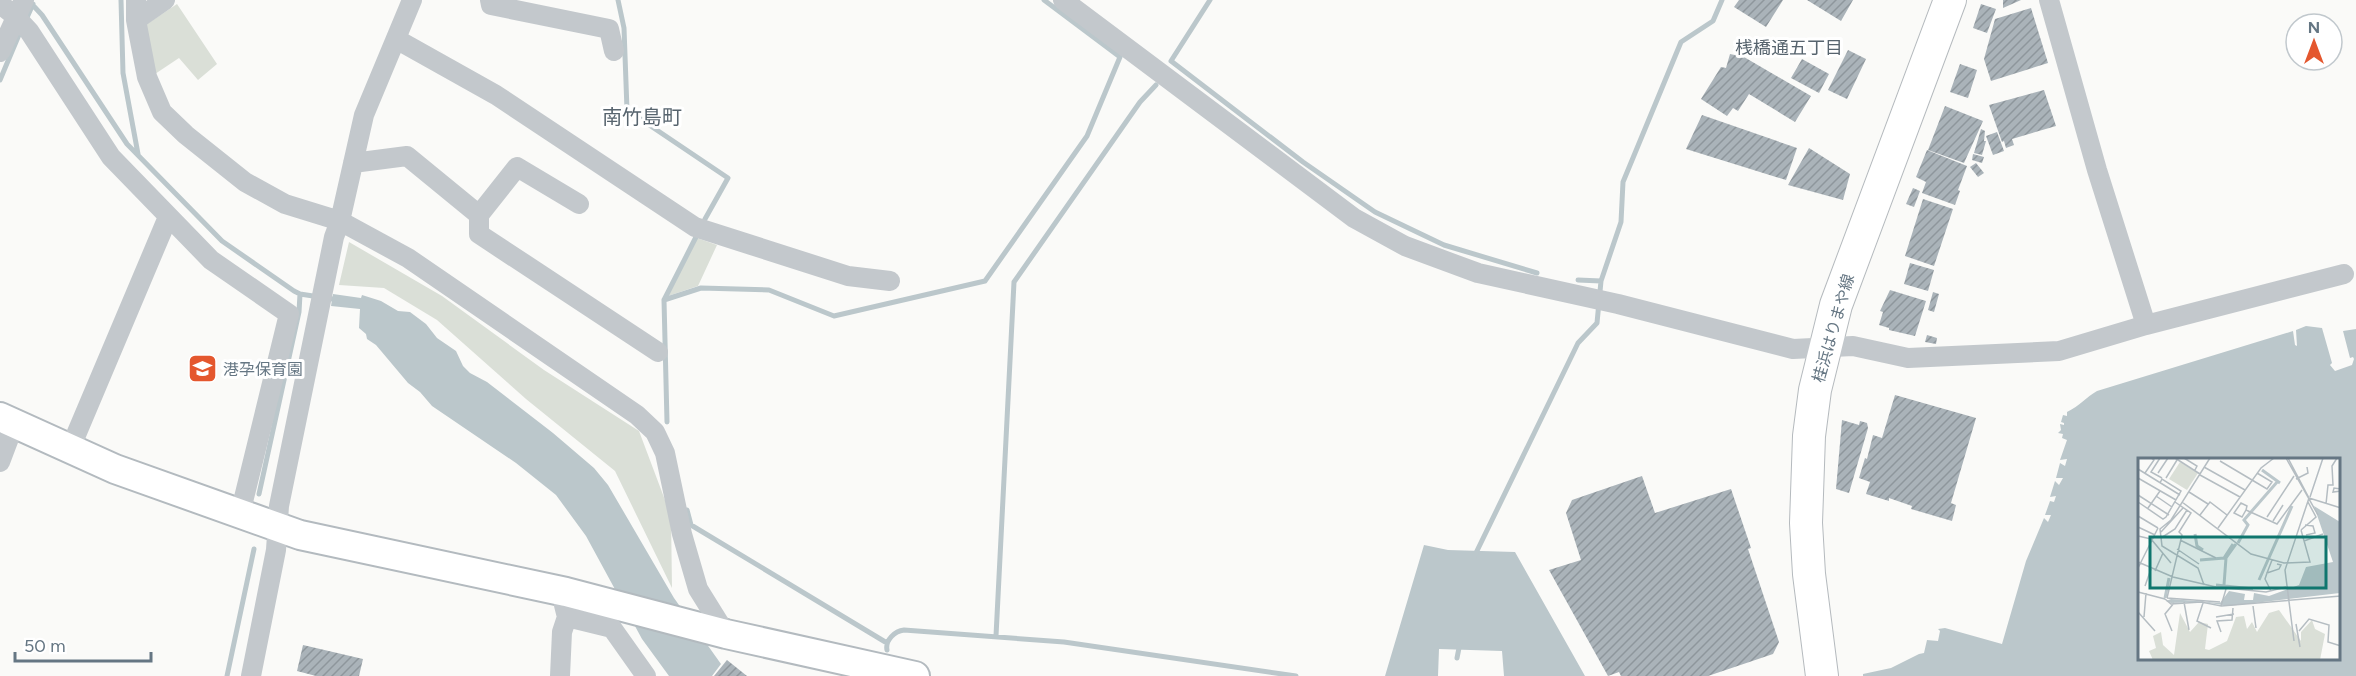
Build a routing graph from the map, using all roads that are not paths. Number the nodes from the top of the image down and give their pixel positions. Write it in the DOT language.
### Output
graph roads {
  1 [pos="136,0"];
  2 [pos="165,0"];
  3 [pos="412,0"];
  4 [pos="490,0"];
  5 [pos="1063,0"];
  6 [pos="1950,0"];
  7 [pos="2049,0"];
  8 [pos="15,7"];
  9 [pos="136,20"];
  10 [pos="396,39"];
  11 [pos="614,51"];
  12 [pos="0,52"];
  13 [pos="353,163"];
  14 [pos="579,204"];
  15 [pos="479,215"];
  16 [pos="168,217"];
  17 [pos="337,229"];
  18 [pos="2344,274"];
  19 [pos="890,281"];
  20 [pos="2146,325"];
  21 [pos="1824,347"];
  22 [pos="658,352"];
  23 [pos="7,421"];
  24 [pos="70,449"];
  25 [pos="0,462"];
  26 [pos="240,514"];
  27 [pos="279,527"];
  28 [pos="566,604"];
  29 [pos="720,633"];
  30 [pos="1819,675"];
  31 [pos="251,676"];
  32 [pos="560,676"];
  33 [pos="646,676"];
  34 [pos="915,676"];
  1 -- 9 [label="street"];
  2 -- 9 [label="street"];
  3 -- 10 [label="street"];
  4 -- 11 [label="street"];
  5 -- 21 [label="street"];
  6 -- 21 [label="main road, 桂浜はりまや線"];
  7 -- 20 [label="street"];
  8 -- 12 [label="street"];
  8 -- 16 [label="street"];
  9 -- 17 [label="street"];
  10 -- 13 [label="street"];
  10 -- 19 [label="street"];
  13 -- 15 [label="street"];
  13 -- 17 [label="street"];
  14 -- 15 [label="street"];
  15 -- 22 [label="street"];
  16 -- 24 [label="street"];
  16 -- 26 [label="street"];
  17 -- 27 [label="street"];
  17 -- 29 [label="street"];
  18 -- 20 [label="street"];
  20 -- 21 [label="street"];
  21 -- 30 [label="main road, 桂浜はりまや線"];
  23 -- 24 [label="street"];
  23 -- 25 [label="street"];
  24 -- 26 [label="street"];
  26 -- 27 [label="street"];
  27 -- 28 [label="street"];
  27 -- 31 [label="street"];
  28 -- 29 [label="street"];
  28 -- 32 [label="street"];
  28 -- 33 [label="street"];
  29 -- 34 [label="street"];
}
